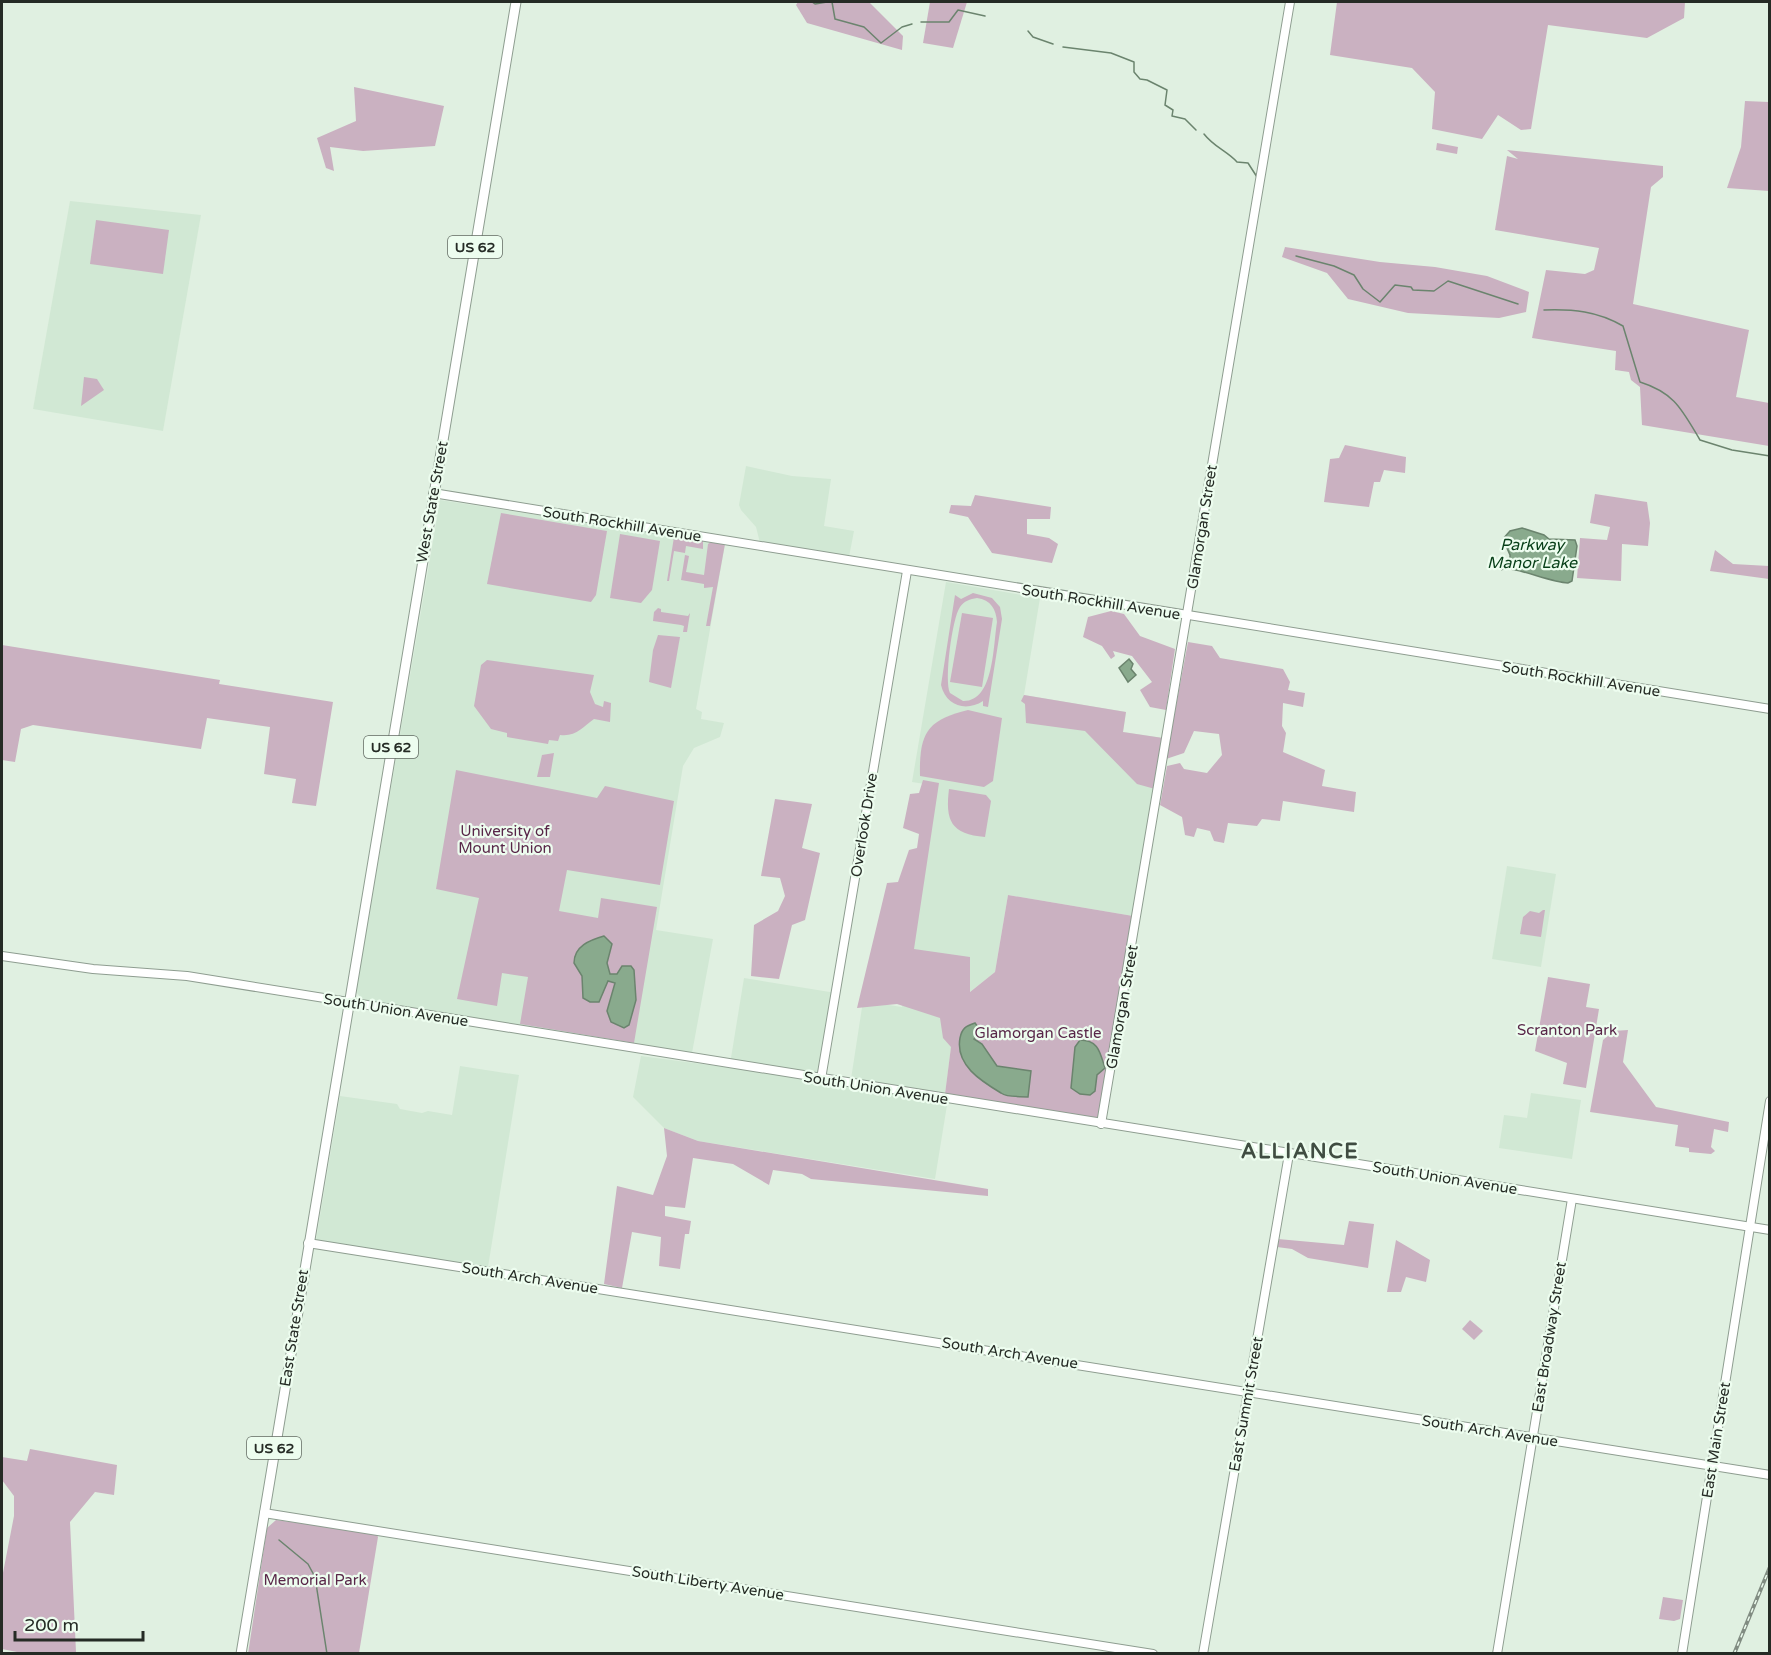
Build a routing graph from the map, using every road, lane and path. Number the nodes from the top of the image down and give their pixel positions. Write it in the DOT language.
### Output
graph roads {
  1 [pos="516,2"];
  2 [pos="1290,2"];
  3 [pos="433,493"];
  4 [pos="907,571"];
  5 [pos="1187,616"];
  6 [pos="1770,709"];
  7 [pos="2,956"];
  8 [pos="348,1002"];
  9 [pos="821,1079"];
  10 [pos="1770,1101"];
  11 [pos="1101,1124"];
  12 [pos="1289,1154"];
  13 [pos="1572,1199"];
  14 [pos="1749,1227"];
  15 [pos="1770,1230"];
  16 [pos="308,1243"];
  17 [pos="1250,1392"];
  18 [pos="1532,1438"];
  19 [pos="1711,1466"];
  20 [pos="1770,1475"];
  21 [pos="264,1513"];
  22 [pos="240,1653"];
  23 [pos="1153,1653"];
  24 [pos="1203,1653"];
  25 [pos="1497,1653"];
  26 [pos="1682,1653"];
  1 -- 3 [label="highway, West State Street / US 62"];
  2 -- 5 [label="street, Glamorgan Street"];
  3 -- 4 [label="street, South Rockhill Avenue"];
  3 -- 8 [label="highway, West State Street / US 62"];
  4 -- 5 [label="street, South Rockhill Avenue"];
  4 -- 9 [label="street, Overlook Drive"];
  5 -- 6 [label="street, South Rockhill Avenue"];
  5 -- 11 [label="street, Glamorgan Street"];
  7 -- 8 [label="street, South Union Avenue"];
  8 -- 9 [label="street, South Union Avenue"];
  8 -- 16 [label="highway, East State Street / US 62"];
  9 -- 11 [label="street, South Union Avenue"];
  10 -- 14 [label="street, East Main Street"];
  11 -- 12 [label="street, South Union Avenue"];
  12 -- 13 [label="street, South Union Avenue"];
  12 -- 17 [label="street, East Summit Street"];
  13 -- 14 [label="street, South Union Avenue"];
  13 -- 18 [label="street, East Broadway Street"];
  14 -- 15 [label="street, South Union Avenue"];
  14 -- 19 [label="street, East Main Street"];
  16 -- 17 [label="street, South Arch Avenue"];
  16 -- 21 [label="highway, East State Street / US 62"];
  17 -- 18 [label="street, South Arch Avenue"];
  17 -- 24 [label="street, East Summit Street"];
  18 -- 19 [label="street, South Arch Avenue"];
  18 -- 25 [label="street, East Broadway Street"];
  19 -- 20 [label="street, South Arch Avenue"];
  19 -- 26 [label="street, East Main Street"];
  21 -- 22 [label="highway, East State Street / US 62"];
  21 -- 23 [label="street, South Liberty Avenue"];
}
